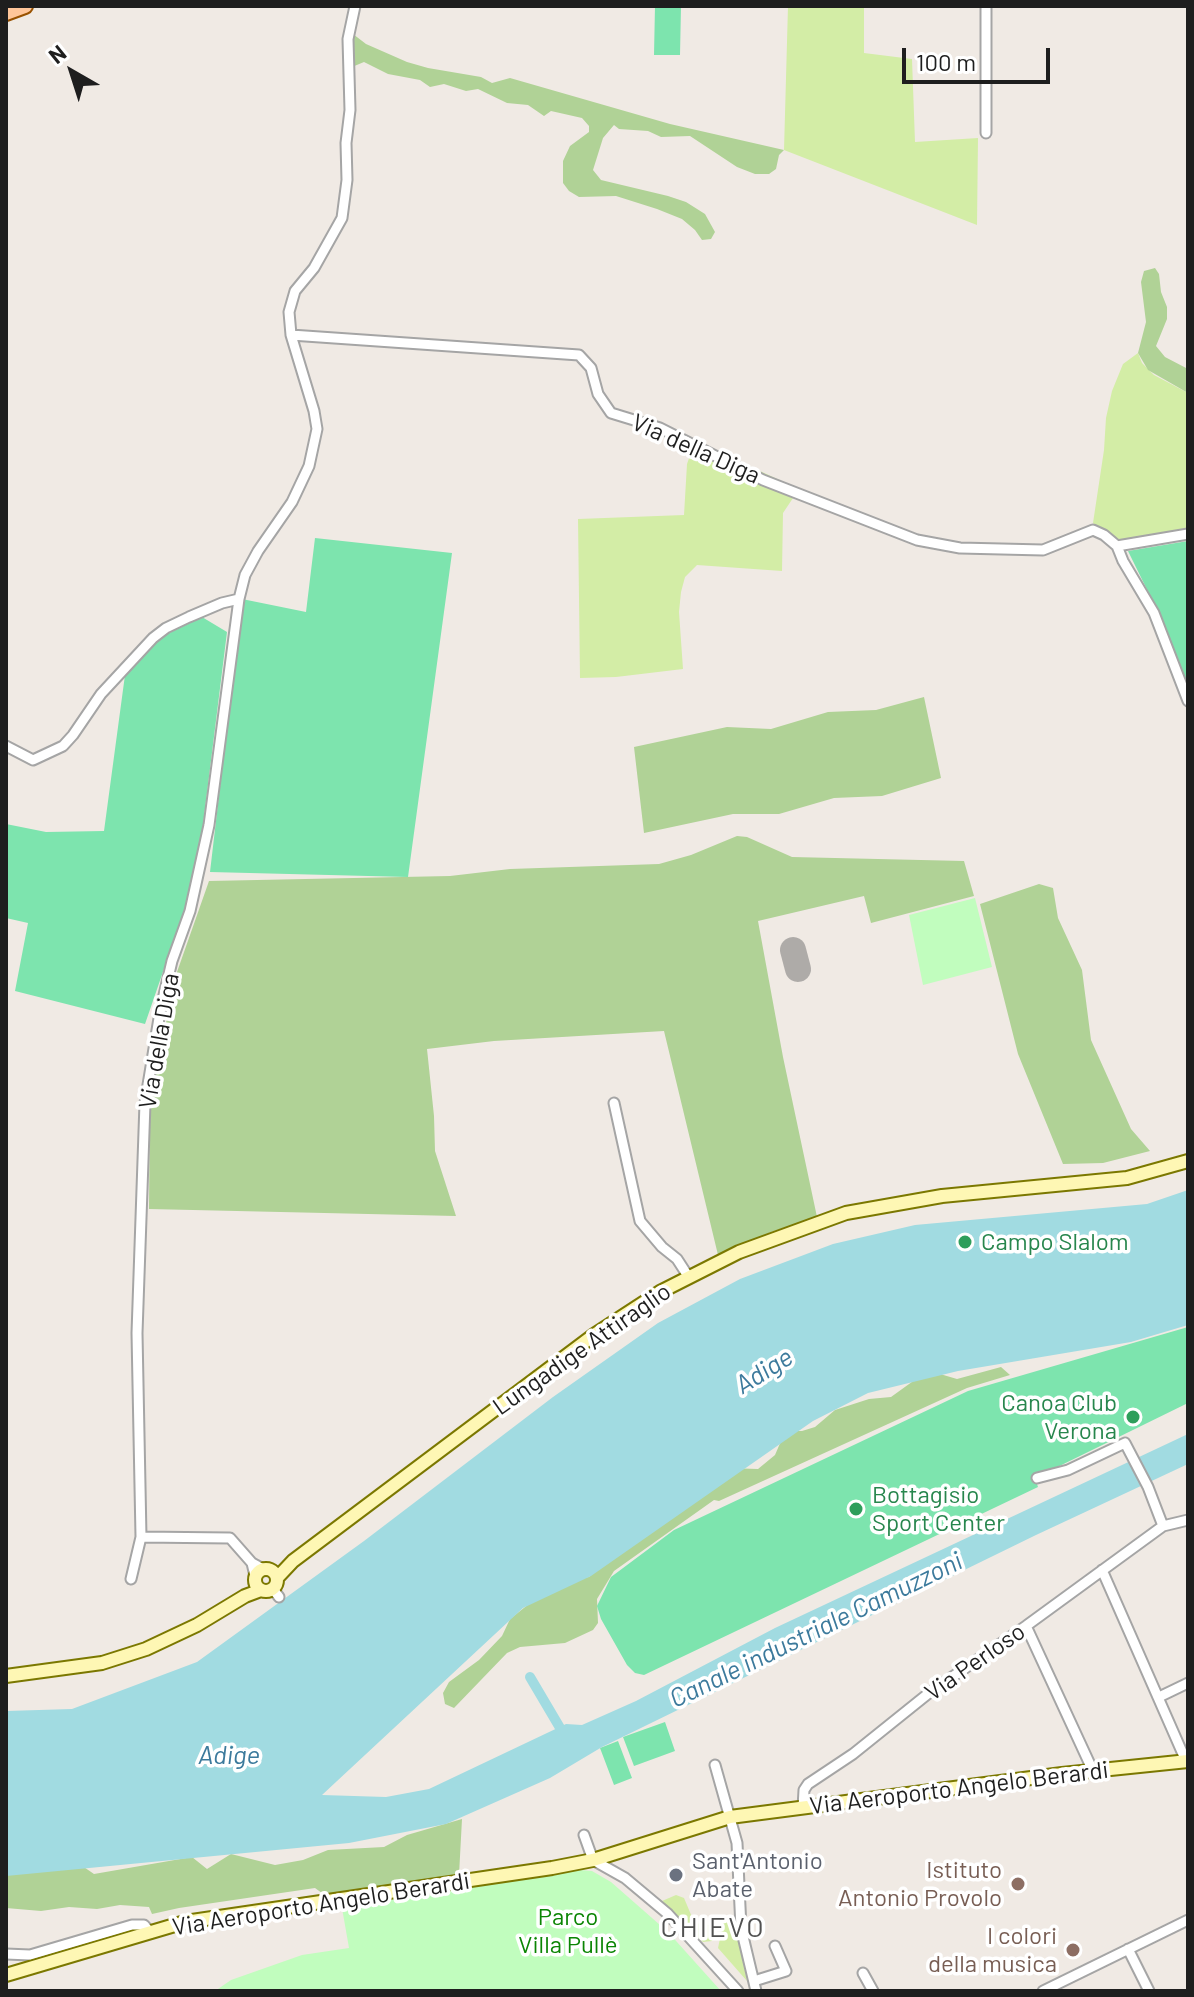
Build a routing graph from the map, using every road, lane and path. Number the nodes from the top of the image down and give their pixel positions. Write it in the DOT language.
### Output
graph roads {
  1 [pos="25,6"];
  2 [pos="355,6"];
  3 [pos="986,6"];
  4 [pos="6,13"];
  5 [pos="986,133"];
  6 [pos="291,335"];
  7 [pos="1188,534"];
  8 [pos="1117,546"];
  9 [pos="239,599"];
  10 [pos="1188,701"];
  11 [pos="6,746"];
  12 [pos="614,1103"];
  13 [pos="1188,1161"];
  14 [pos="688,1276"];
  15 [pos="1037,1478"];
  16 [pos="1188,1520"];
  17 [pos="1163,1526"];
  18 [pos="141,1537"];
  19 [pos="1102,1570"];
  20 [pos="131,1579"];
  21 [pos="265,1579"];
  22 [pos="1026,1626"];
  23 [pos="6,1676"];
  24 [pos="1188,1683"];
  25 [pos="1159,1697"];
  26 [pos="1187,1761"];
  27 [pos="715,1765"];
  28 [pos="1093,1771"];
  29 [pos="803,1808"];
  30 [pos="730,1817"];
  31 [pos="584,1835"];
  32 [pos="593,1860"];
  33 [pos="1187,1923"];
  34 [pos="151,1933"];
  35 [pos="775,1946"];
  36 [pos="1128,1949"];
  37 [pos="6,1954"];
  38 [pos="863,1973"];
  39 [pos="6,1975"];
  40 [pos="755,1986"];
  41 [pos="738,1991"];
  42 [pos="873,1991"];
  43 [pos="1043,1991"];
  44 [pos="1149,1991"];
  1 -- 4 [label="main road"];
  2 -- 6 [label="street, Via della Diga"];
  3 -- 5 [label="street"];
  6 -- 8 [label="street, Via della Diga"];
  6 -- 9 [label="street, Via della Diga"];
  7 -- 8 [label="street, Via della Diga"];
  8 -- 10 [label="street"];
  9 -- 11 [label="street"];
  9 -- 18 [label="street, Via della Diga"];
  12 -- 14 [label="street"];
  13 -- 14 [label="street, Lungadige Attiraglio"];
  14 -- 21 [label="street, Lungadige Attiraglio"];
  15 -- 17 [label="street"];
  16 -- 17 [label="street, Via Perloso"];
  17 -- 19 [label="street, Via Perloso"];
  18 -- 20 [label="street, Via della Diga"];
  18 -- 21 [label="street"];
  19 -- 22 [label="street, Via Perloso"];
  19 -- 25 [label="street"];
  21 -- 23 [label="street, Lungadige Attiraglio"];
  22 -- 28 [label="street"];
  22 -- 29 [label="street, Via Perloso"];
  24 -- 25 [label="street"];
  25 -- 26 [label="street"];
  26 -- 28 [label="street, Via Aeroporto Angelo Berardi"];
  27 -- 30 [label="street"];
  28 -- 29 [label="street, Via Aeroporto Angelo Berardi"];
  29 -- 30 [label="street, Via Aeroporto Angelo Berardi"];
  30 -- 32 [label="street, Via Aeroporto Angelo Berardi"];
  30 -- 40 [label="street"];
  31 -- 32 [label="street"];
  32 -- 34 [label="street, Via Aeroporto Angelo Berardi"];
  32 -- 41 [label="street"];
  33 -- 36 [label="street"];
  34 -- 37 [label="street"];
  34 -- 39 [label="street, Via Aeroporto Angelo Berardi"];
  35 -- 40 [label="street"];
  36 -- 43 [label="street"];
  36 -- 44 [label="street"];
  38 -- 42 [label="street"];
}
